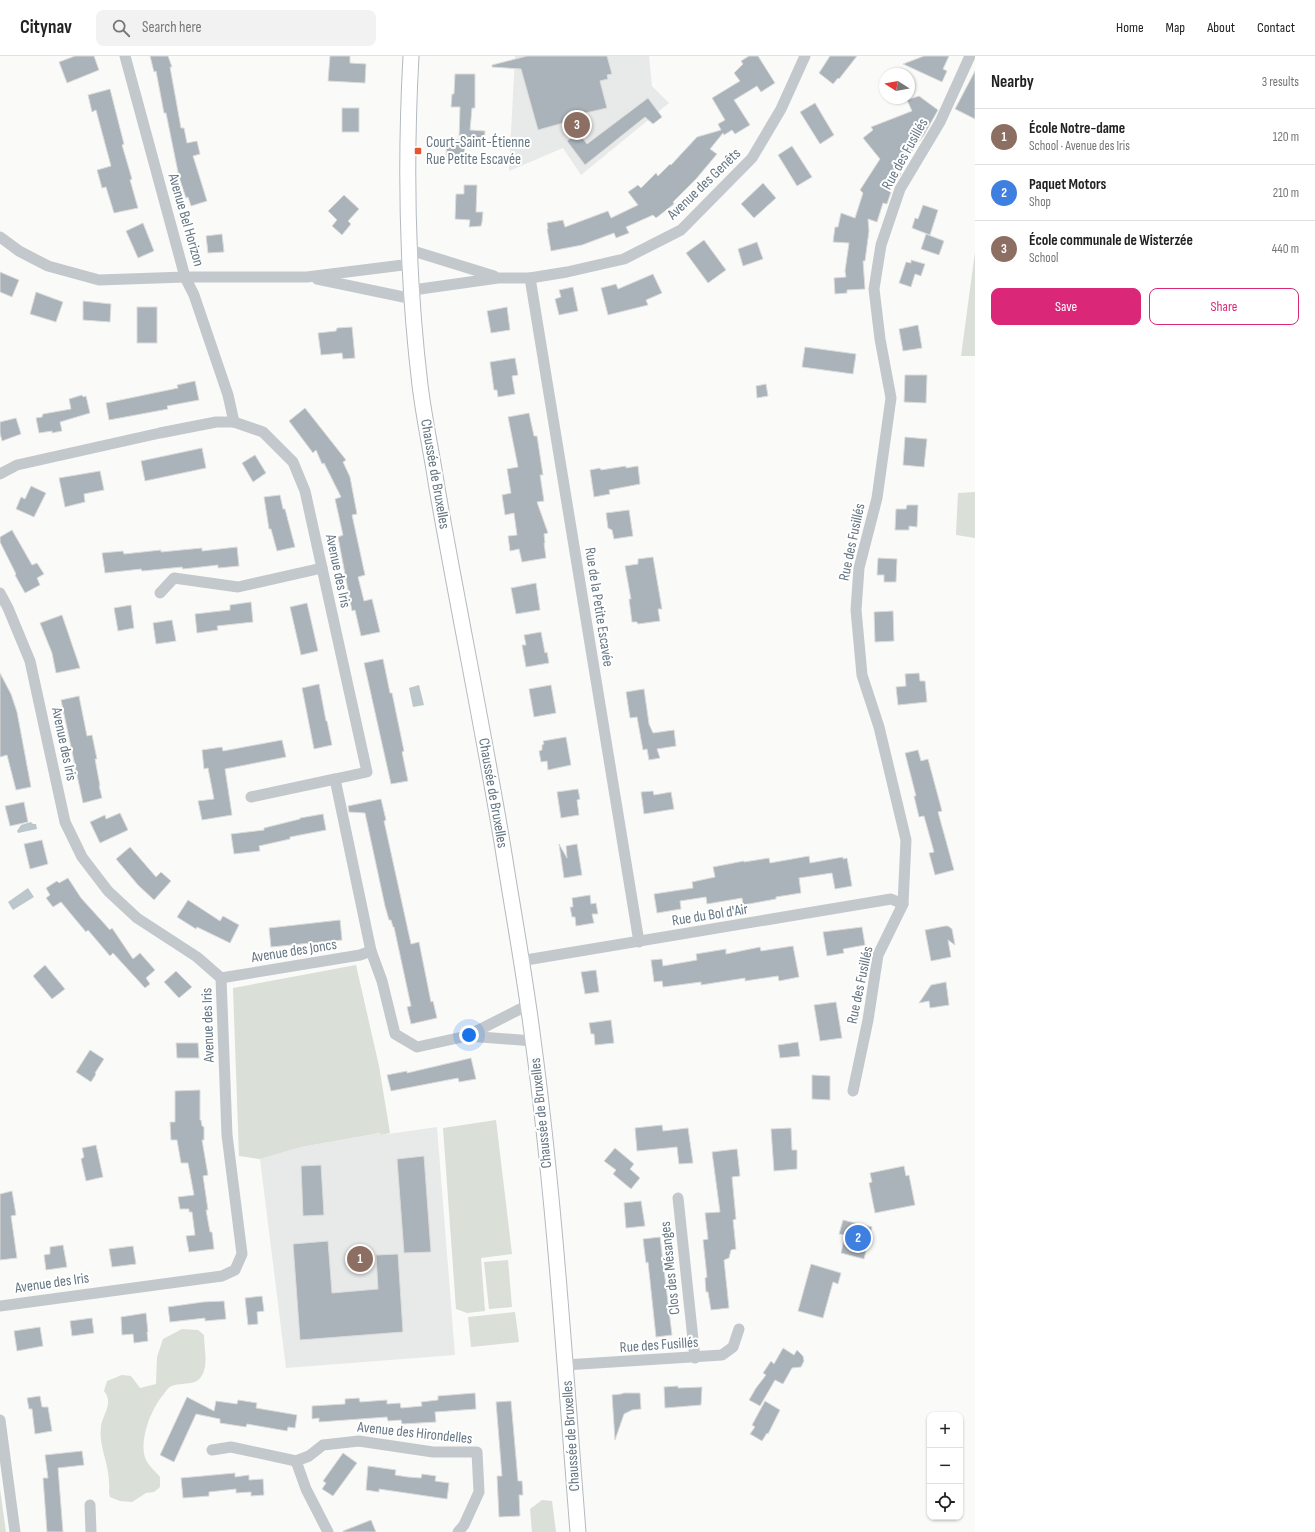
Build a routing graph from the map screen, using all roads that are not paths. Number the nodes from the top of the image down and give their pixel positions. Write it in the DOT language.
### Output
graph roads {
  1 [pos="125,56"];
  2 [pos="411,56"];
  3 [pos="805,56"];
  4 [pos="970,56"];
  5 [pos="0,237"];
  6 [pos="411,257"];
  7 [pos="185,277"];
  8 [pos="307,277"];
  9 [pos="498,278"];
  10 [pos="530,278"];
  11 [pos="413,294"];
  12 [pos="234,422"];
  13 [pos="0,474"];
  14 [pos="322,568"];
  15 [pos="0,593"];
  16 [pos="160,593"];
  17 [pos="335,779"];
  18 [pos="251,797"];
  19 [pos="902,904"];
  20 [pos="639,942"];
  21 [pos="371,951"];
  22 [pos="520,961"];
  23 [pos="221,978"];
  24 [pos="528,1004"];
  25 [pos="467,1036"];
  26 [pos="533,1041"];
  27 [pos="853,1091"];
  28 [pos="678,1198"];
  29 [pos="0,1306"];
  30 [pos="739,1329"];
  31 [pos="695,1358"];
  32 [pos="565,1365"];
  33 [pos="0,1420"];
  34 [pos="212,1450"];
  35 [pos="296,1461"];
  36 [pos="90,1505"];
  37 [pos="15,1532"];
  38 [pos="91,1532"];
  39 [pos="328,1532"];
  40 [pos="458,1532"];
  41 [pos="578,1532"];
  1 -- 7 [label="street, Avenue Bel Horizon"];
  2 -- 6 [label="main road, Chaussée de Bruxelles"];
  3 -- 10 [label="street, Avenue des Genêts"];
  4 -- 19 [label="street, Rue des Fusillés"];
  5 -- 7 [label="street"];
  6 -- 8 [label="street, Avenue Bel Horizon"];
  6 -- 9 [label="street, Avenue des Genêts"];
  6 -- 11 [label="main road, Chaussée de Bruxelles"];
  7 -- 8 [label="street, Avenue Bel Horizon"];
  7 -- 12 [label="street"];
  8 -- 11 [label="street, Avenue Bel Horizon"];
  9 -- 10 [label="street, Avenue des Genêts"];
  9 -- 11 [label="street, Avenue des Genêts"];
  10 -- 20 [label="street, Rue de la Petite Escavée"];
  11 -- 22 [label="main road, Chaussée de Bruxelles"];
  12 -- 13 [label="street, Avenue des Iris"];
  12 -- 14 [label="street, Avenue des Iris"];
  14 -- 16 [label="street"];
  14 -- 17 [label="street, Avenue des Iris"];
  15 -- 23 [label="street, Avenue des Iris"];
  17 -- 18 [label="street"];
  17 -- 21 [label="street"];
  19 -- 20 [label="street, Rue du Bol d'Air"];
  19 -- 27 [label="street, Rue des Fusillés"];
  20 -- 22 [label="street, Rue du Bol d'Air"];
  21 -- 23 [label="street, Avenue des Joncs"];
  21 -- 25 [label="street"];
  22 -- 24 [label="main road, Chaussée de Bruxelles"];
  23 -- 29 [label="street, Avenue des Iris"];
  24 -- 25 [label="street"];
  24 -- 26 [label="main road, Chaussée de Bruxelles"];
  25 -- 26 [label="street"];
  26 -- 32 [label="main road, Chaussée de Bruxelles"];
  28 -- 31 [label="street, Clos des Mésanges"];
  30 -- 31 [label="street, Rue des Fusillés"];
  31 -- 32 [label="street, Rue des Fusillés"];
  32 -- 41 [label="main road, Chaussée de Bruxelles"];
  33 -- 37 [label="street"];
  34 -- 35 [label="street"];
  35 -- 39 [label="street"];
  35 -- 40 [label="street, Avenue des Hirondelles"];
  36 -- 38 [label="street"];
}
